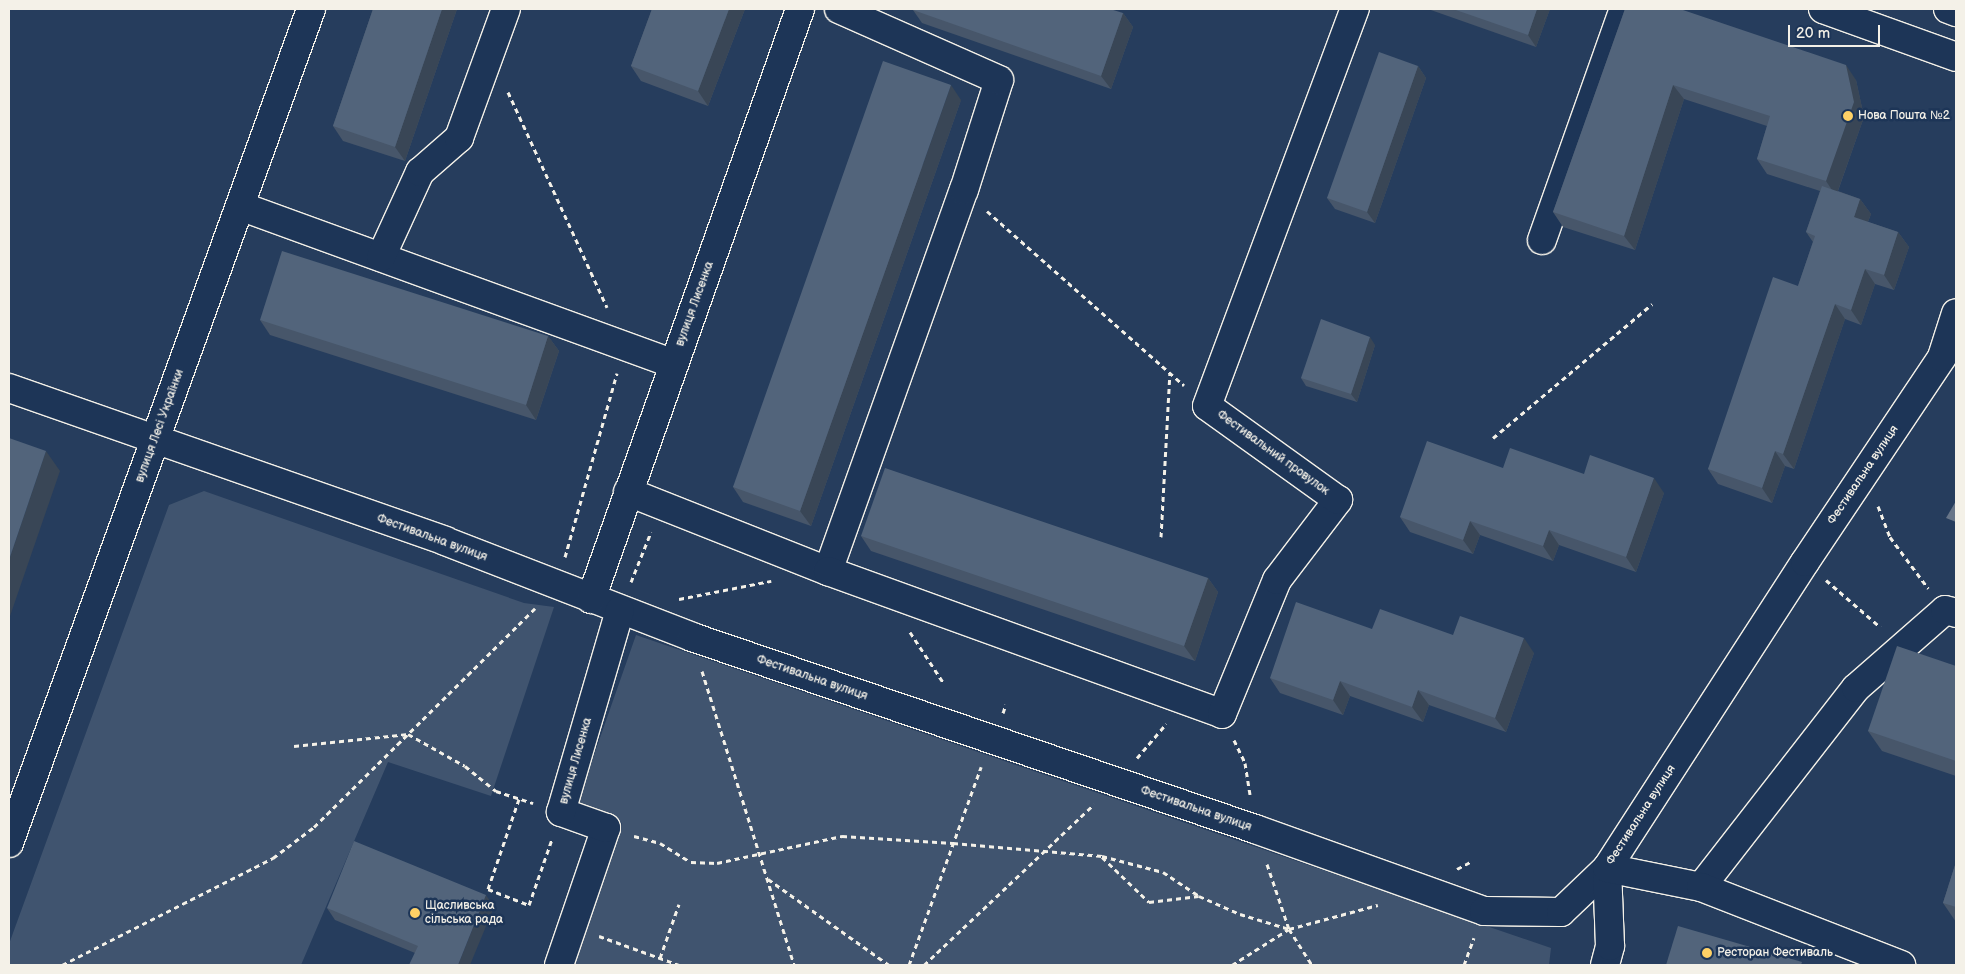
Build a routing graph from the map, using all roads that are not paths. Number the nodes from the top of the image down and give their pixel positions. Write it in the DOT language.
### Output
graph roads {
  1 [pos="311,9"];
  2 [pos="506,9"];
  3 [pos="800,9"];
  4 [pos="839,9"];
  5 [pos="1354,9"];
  6 [pos="1624,9"];
  7 [pos="1823,9"];
  8 [pos="1948,9"];
  9 [pos="1956,12"];
  10 [pos="1956,57"];
  11 [pos="240,206"];
  12 [pos="1542,240"];
  13 [pos="381,257"];
  14 [pos="1956,313"];
  15 [pos="674,364"];
  16 [pos="9,388"];
  17 [pos="156,439"];
  18 [pos="628,492"];
  19 [pos="828,571"];
  20 [pos="591,599"];
  21 [pos="620,610"];
  22 [pos="1951,612"];
  23 [pos="9,843"];
  24 [pos="1608,868"];
  25 [pos="1701,886"];
  26 [pos="559,965"];
  27 [pos="1605,965"];
  28 [pos="1901,965"];
  1 -- 11 [label="street, вулиця Лесі Українки"];
  2 -- 13 [label="street"];
  3 -- 15 [label="street, вулиця Лисенка"];
  4 -- 19 [label="street"];
  5 -- 19 [label="street, Фестивальний провулок"];
  6 -- 12 [label="street"];
  7 -- 10 [label="street"];
  8 -- 9 [label="street"];
  11 -- 13 [label="street"];
  11 -- 17 [label="street, вулиця Лесі Українки"];
  13 -- 15 [label="street"];
  14 -- 24 [label="street, Фестивальна вулиця"];
  15 -- 18 [label="street, вулиця Лисенка"];
  16 -- 17 [label="street, Фестивальна вулиця"];
  17 -- 20 [label="street, Фестивальна вулиця"];
  17 -- 23 [label="street, вулиця Лесі Українки"];
  18 -- 19 [label="street, Фестивальний провулок"];
  18 -- 20 [label="street, вулиця Лисенка"];
  20 -- 21 [label="street, Фестивальна вулиця"];
  21 -- 24 [label="street, Фестивальна вулиця"];
  21 -- 26 [label="street, вулиця Лисенка"];
  22 -- 25 [label="street"];
  24 -- 25 [label="street"];
  24 -- 27 [label="street"];
  25 -- 28 [label="street"];
}
